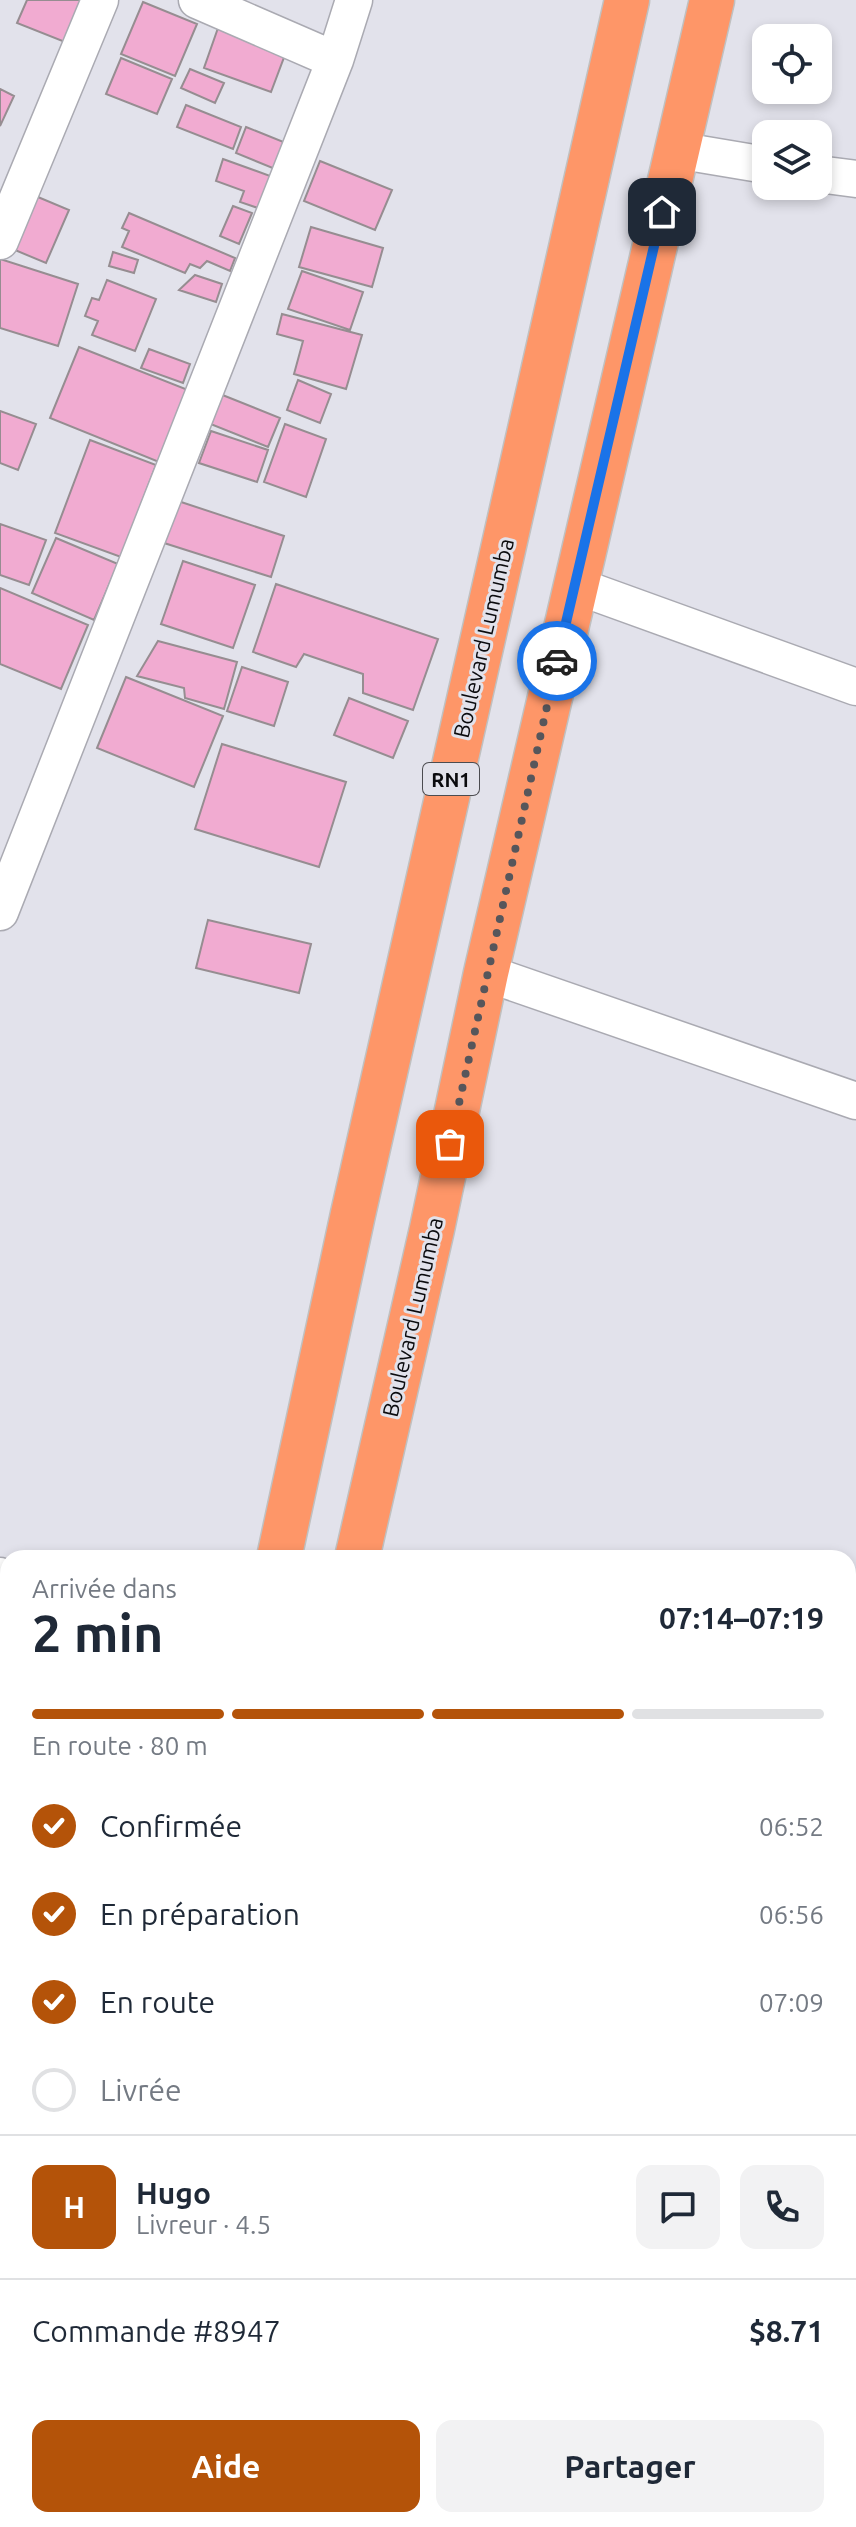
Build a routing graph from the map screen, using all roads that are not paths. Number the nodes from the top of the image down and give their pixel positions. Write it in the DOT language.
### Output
graph roads {
  1 [pos="100,0"];
  2 [pos="197,0"];
  3 [pos="354,0"];
  4 [pos="627,0"];
  5 [pos="712,0"];
  6 [pos="335,60"];
  7 [pos="676,150"];
  8 [pos="752,163"];
  9 [pos="832,176"];
  10 [pos="856,179"];
  11 [pos="0,241"];
  12 [pos="574,585"];
  13 [pos="856,687"];
  14 [pos="0,912"];
  15 [pos="486,973"];
  16 [pos="856,1101"];
  17 [pos="281,1550"];
  18 [pos="359,1550"];
  1 -- 11 [label="street"];
  2 -- 6 [label="street"];
  3 -- 6 [label="street"];
  4 -- 17 [label="highway, Boulevard Lumumba / RN1"];
  5 -- 7 [label="highway, Boulevard Lumumba"];
  6 -- 14 [label="street"];
  7 -- 8 [label="street"];
  7 -- 12 [label="highway, Boulevard Lumumba"];
  9 -- 10 [label="street"];
  12 -- 13 [label="street"];
  12 -- 15 [label="highway, Boulevard Lumumba"];
  15 -- 16 [label="street"];
  15 -- 18 [label="highway, Boulevard Lumumba"];
}
